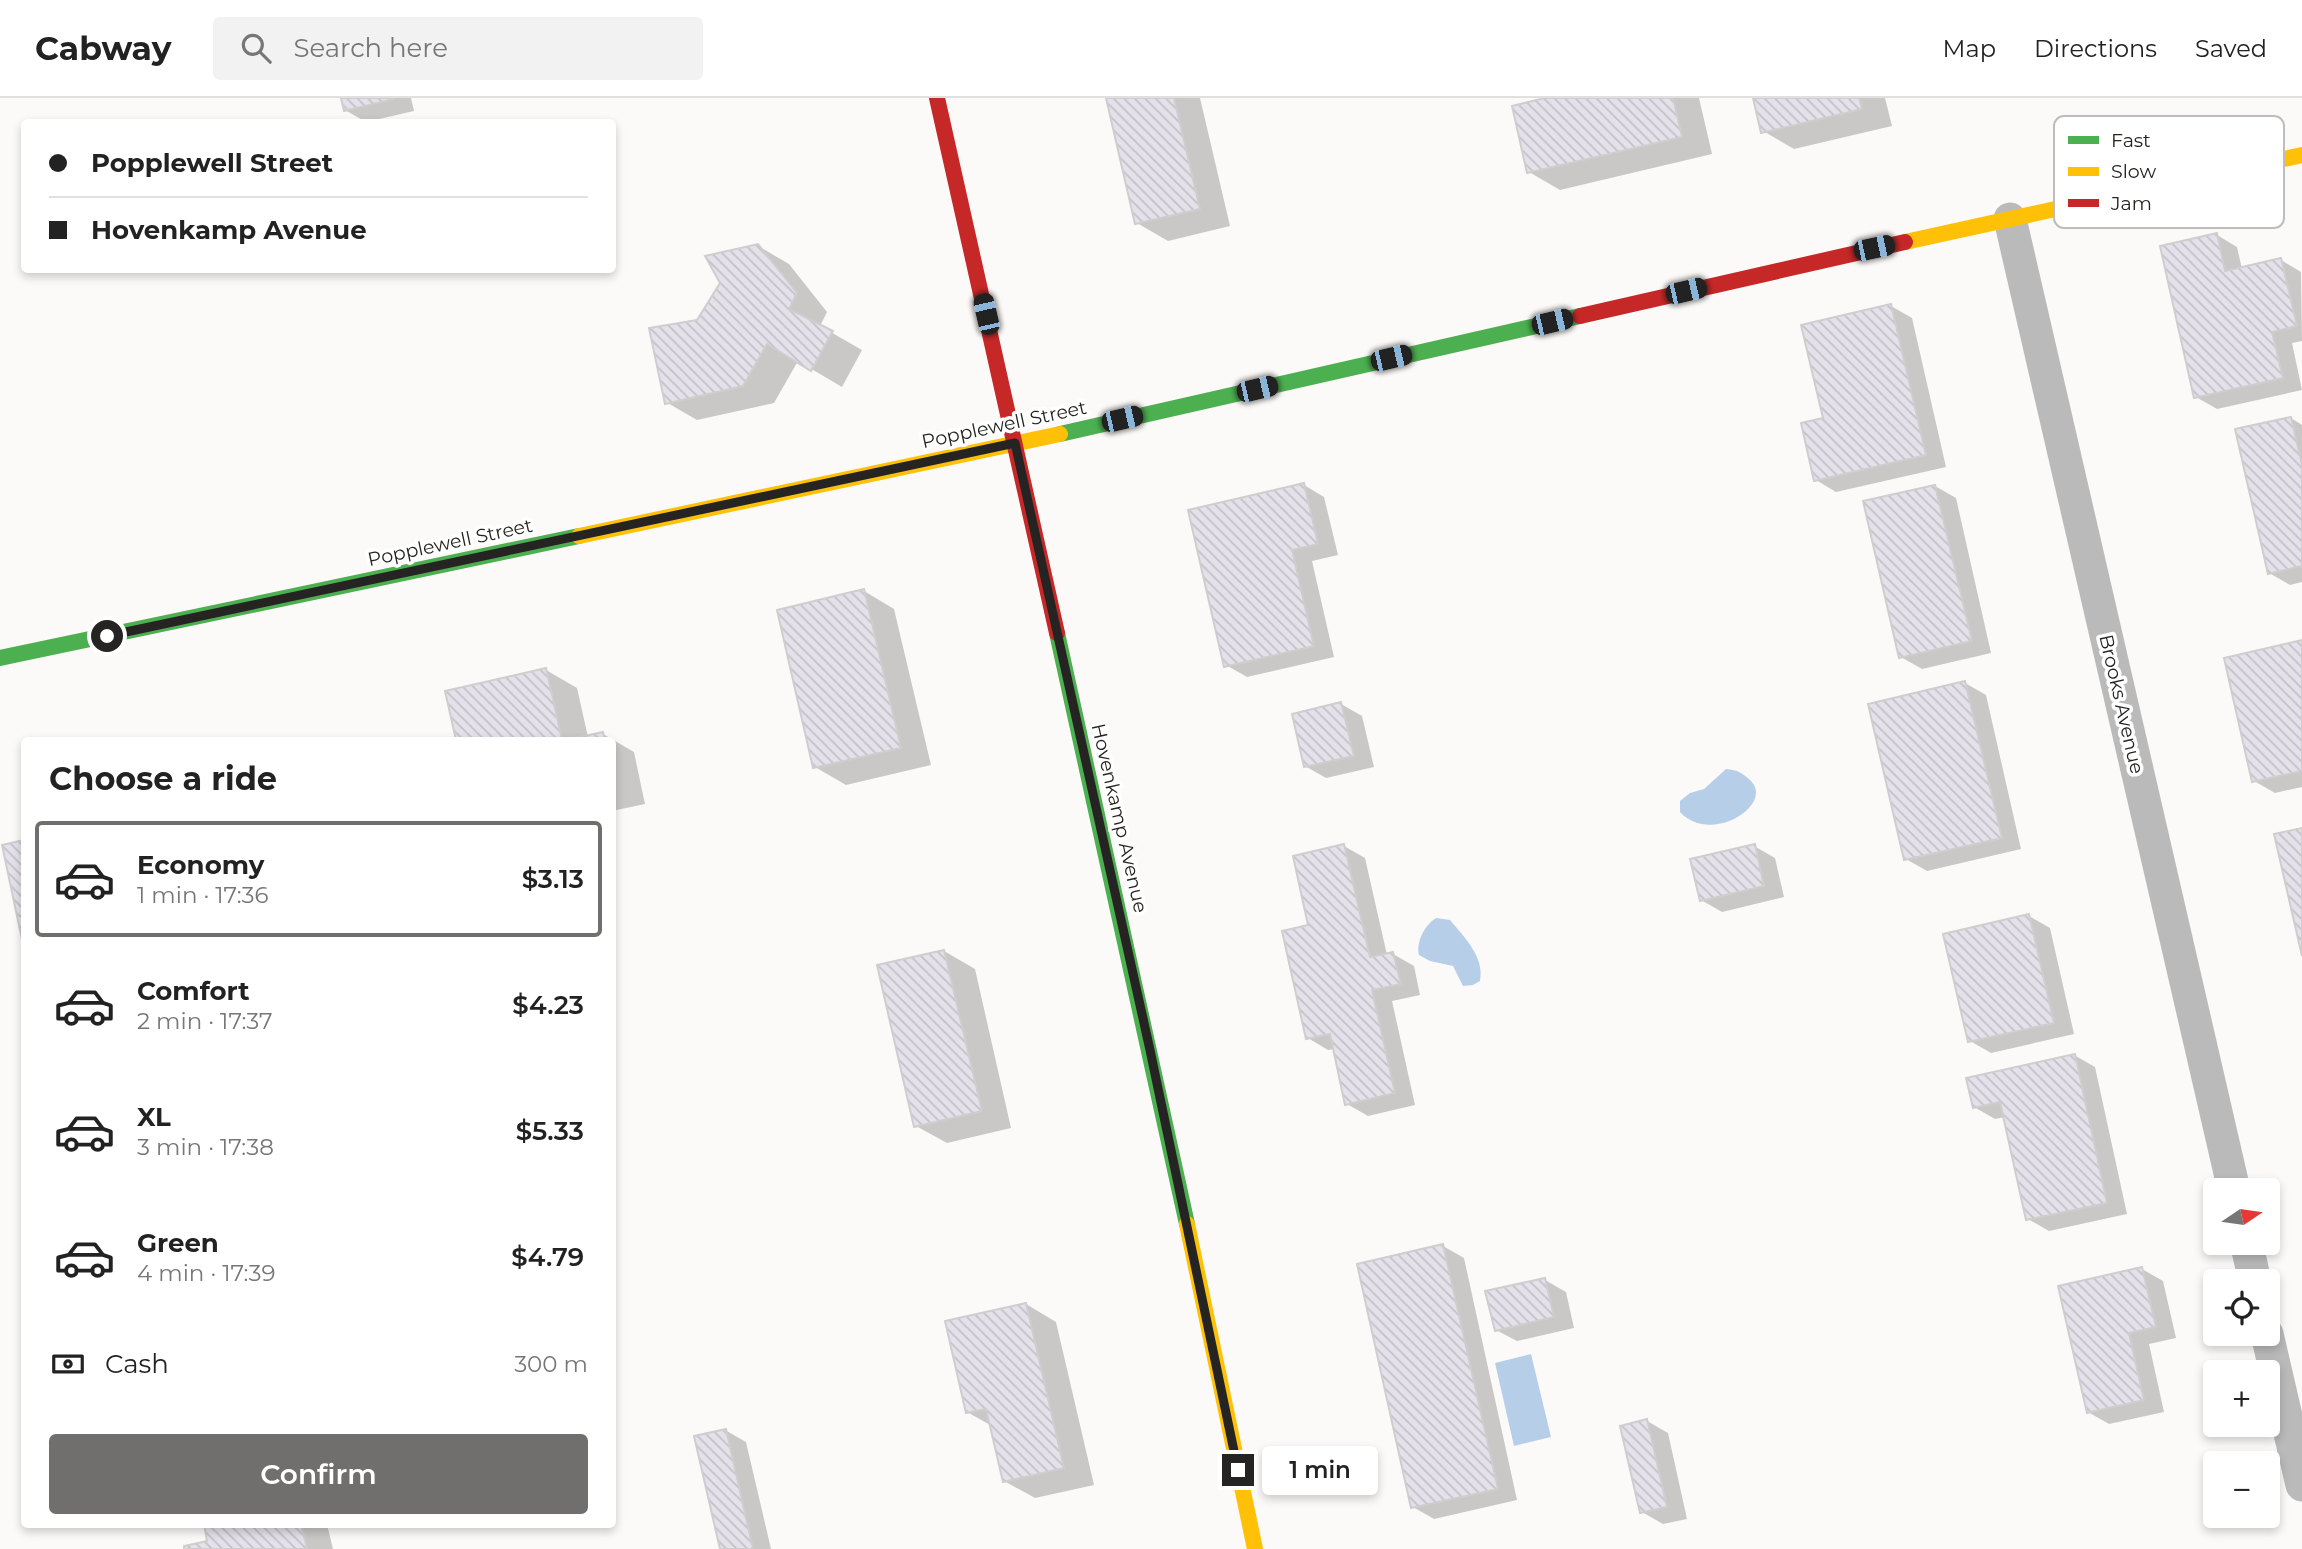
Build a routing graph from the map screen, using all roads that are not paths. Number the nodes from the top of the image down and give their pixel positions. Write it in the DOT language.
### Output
graph roads {
  1 [pos="937,98"];
  2 [pos="2302,155"];
  3 [pos="2284,159"];
  4 [pos="2054,209"];
  5 [pos="2010,219"];
  6 [pos="1015,443"];
  7 [pos="0,658"];
  8 [pos="2231,1178"];
  9 [pos="2270,1346"];
  10 [pos="2302,1485"];
  11 [pos="1255,1549"];
  1 -- 6 [label="street, Hovenkamp Avenue"];
  2 -- 3 [label="street, Popplewell Street"];
  4 -- 5 [label="street, Popplewell Street"];
  5 -- 6 [label="street, Popplewell Street"];
  5 -- 8 [label="street, Brooks Avenue"];
  6 -- 7 [label="street, Popplewell Street"];
  6 -- 11 [label="street, Hovenkamp Avenue"];
  9 -- 10 [label="street"];
}
